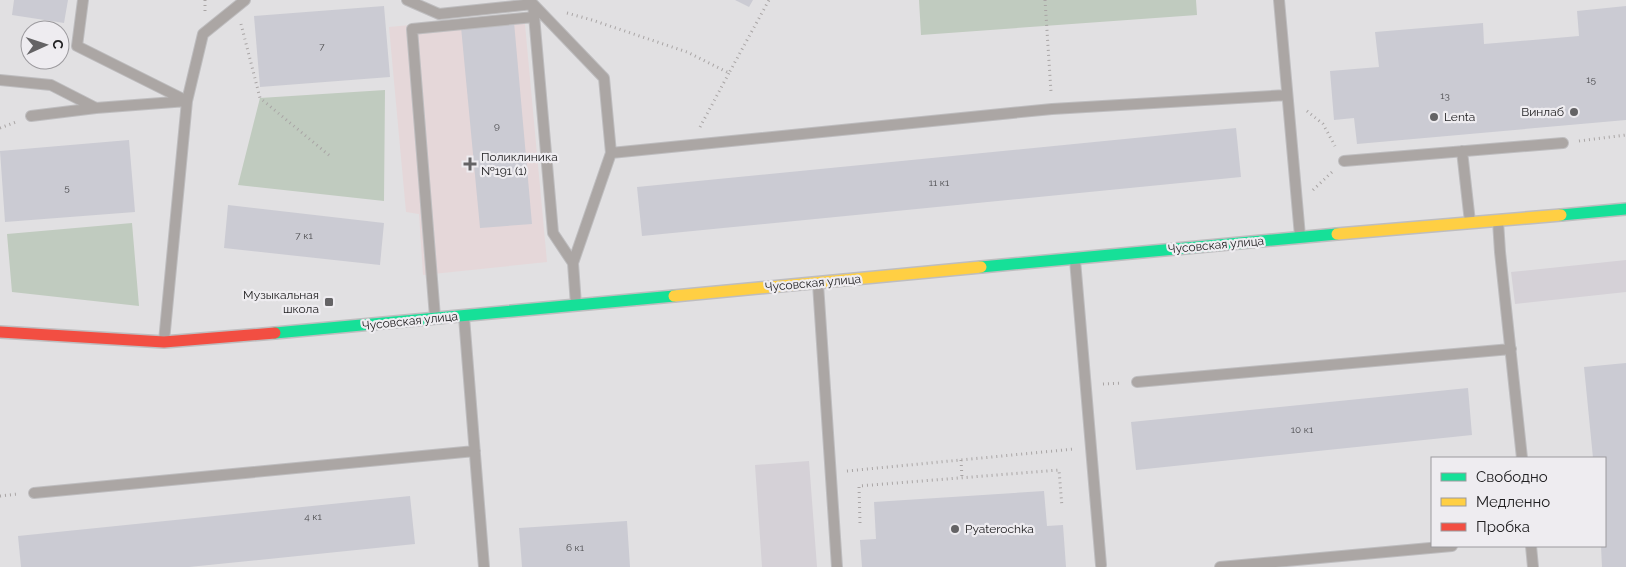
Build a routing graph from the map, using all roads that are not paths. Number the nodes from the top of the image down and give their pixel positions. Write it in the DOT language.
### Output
graph roads {
  1 [pos="83,0"];
  2 [pos="407,0"];
  3 [pos="1279,0"];
  4 [pos="241,3"];
  5 [pos="533,4"];
  6 [pos="534,17"];
  7 [pos="0,80"];
  8 [pos="1286,95"];
  9 [pos="187,101"];
  10 [pos="96,108"];
  11 [pos="31,116"];
  12 [pos="1563,143"];
  13 [pos="1462,151"];
  14 [pos="610,153"];
  15 [pos="1344,161"];
  16 [pos="1626,209"];
  17 [pos="1498,220"];
  18 [pos="1470,223"];
  19 [pos="1300,237"];
  20 [pos="1075,258"];
  21 [pos="573,263"];
  22 [pos="818,283"];
  23 [pos="576,306"];
  24 [pos="464,316"];
  25 [pos="435,318"];
  26 [pos="0,332"];
  27 [pos="164,342"];
  28 [pos="1511,349"];
  29 [pos="1137,382"];
  30 [pos="475,451"];
  31 [pos="1522,457"];
  32 [pos="34,493"];
  33 [pos="1441,547"];
  34 [pos="1531,547"];
  35 [pos="1101,565"];
  36 [pos="484,567"];
  37 [pos="838,567"];
  38 [pos="1220,567"];
  39 [pos="1533,567"];
  1 -- 9 [label="lane"];
  2 -- 5 [label="lane"];
  3 -- 8 [label="lane"];
  4 -- 9 [label="lane"];
  5 -- 6 [label="lane"];
  5 -- 14 [label="lane"];
  6 -- 21 [label="lane"];
  6 -- 25 [label="lane"];
  7 -- 10 [label="lane"];
  8 -- 14 [label="lane"];
  8 -- 19 [label="lane"];
  9 -- 10 [label="lane"];
  9 -- 27 [label="lane"];
  10 -- 11 [label="lane"];
  12 -- 13 [label="lane"];
  13 -- 15 [label="lane"];
  13 -- 18 [label="lane"];
  14 -- 21 [label="lane"];
  16 -- 17 [label="street, Чусовская улица"];
  17 -- 18 [label="street, Чусовская улица"];
  17 -- 28 [label="lane"];
  18 -- 19 [label="street, Чусовская улица"];
  19 -- 20 [label="street, Чусовская улица"];
  20 -- 22 [label="street, Чусовская улица"];
  20 -- 35 [label="lane"];
  21 -- 23 [label="lane"];
  22 -- 23 [label="street, Чусовская улица"];
  22 -- 37 [label="lane"];
  23 -- 24 [label="street, Чусовская улица"];
  24 -- 25 [label="street, Чусовская улица"];
  24 -- 30 [label="lane"];
  25 -- 27 [label="street, Чусовская улица"];
  26 -- 27 [label="street, Чусовская улица"];
  28 -- 29 [label="lane"];
  28 -- 31 [label="lane"];
  30 -- 32 [label="lane"];
  30 -- 36 [label="lane"];
  33 -- 38 [label="lane"];
  34 -- 39 [label="lane"];
}
